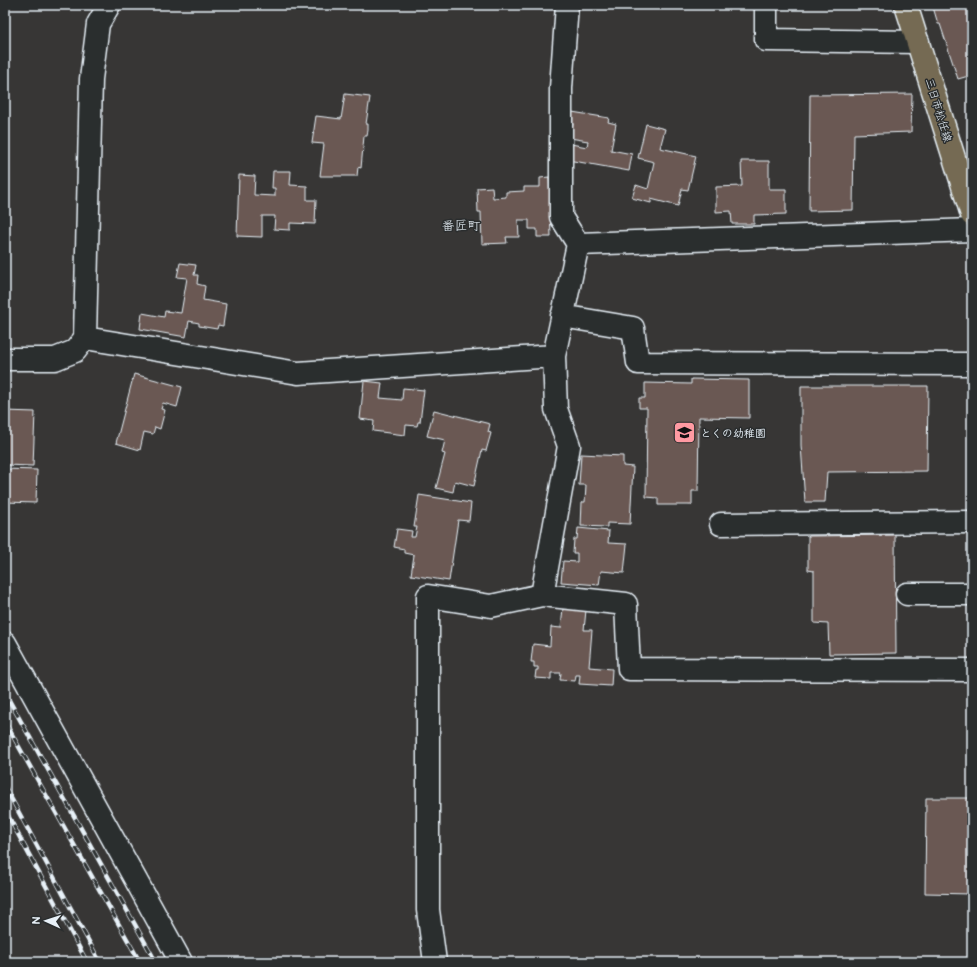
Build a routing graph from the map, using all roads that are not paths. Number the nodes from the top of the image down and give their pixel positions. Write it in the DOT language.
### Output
graph roads {
  1 [pos="109,5"];
  2 [pos="567,5"];
  3 [pos="766,5"];
  4 [pos="906,5"];
  5 [pos="918,42"];
  6 [pos="972,215"];
  7 [pos="972,230"];
  8 [pos="578,244"];
  9 [pos="562,316"];
  10 [pos="85,338"];
  11 [pos="554,356"];
  12 [pos="5,359"];
  13 [pos="972,364"];
  14 [pos="972,522"];
  15 [pos="721,524"];
  16 [pos="908,594"];
  17 [pos="972,594"];
  18 [pos="542,595"];
  19 [pos="5,643"];
  20 [pos="972,670"];
  21 [pos="181,962"];
  22 [pos="435,962"];
  1 -- 10 [label="street"];
  2 -- 8 [label="street"];
  3 -- 5 [label="street"];
  4 -- 5 [label="main road, 三日市松任線"];
  5 -- 6 [label="main road, 三日市松任線"];
  7 -- 8 [label="street"];
  8 -- 9 [label="street"];
  9 -- 11 [label="street"];
  9 -- 13 [label="street"];
  10 -- 11 [label="street"];
  10 -- 12 [label="street"];
  11 -- 18 [label="street"];
  14 -- 15 [label="street"];
  16 -- 17 [label="street"];
  18 -- 20 [label="street"];
  18 -- 22 [label="street"];
  19 -- 21 [label="street"];
}
